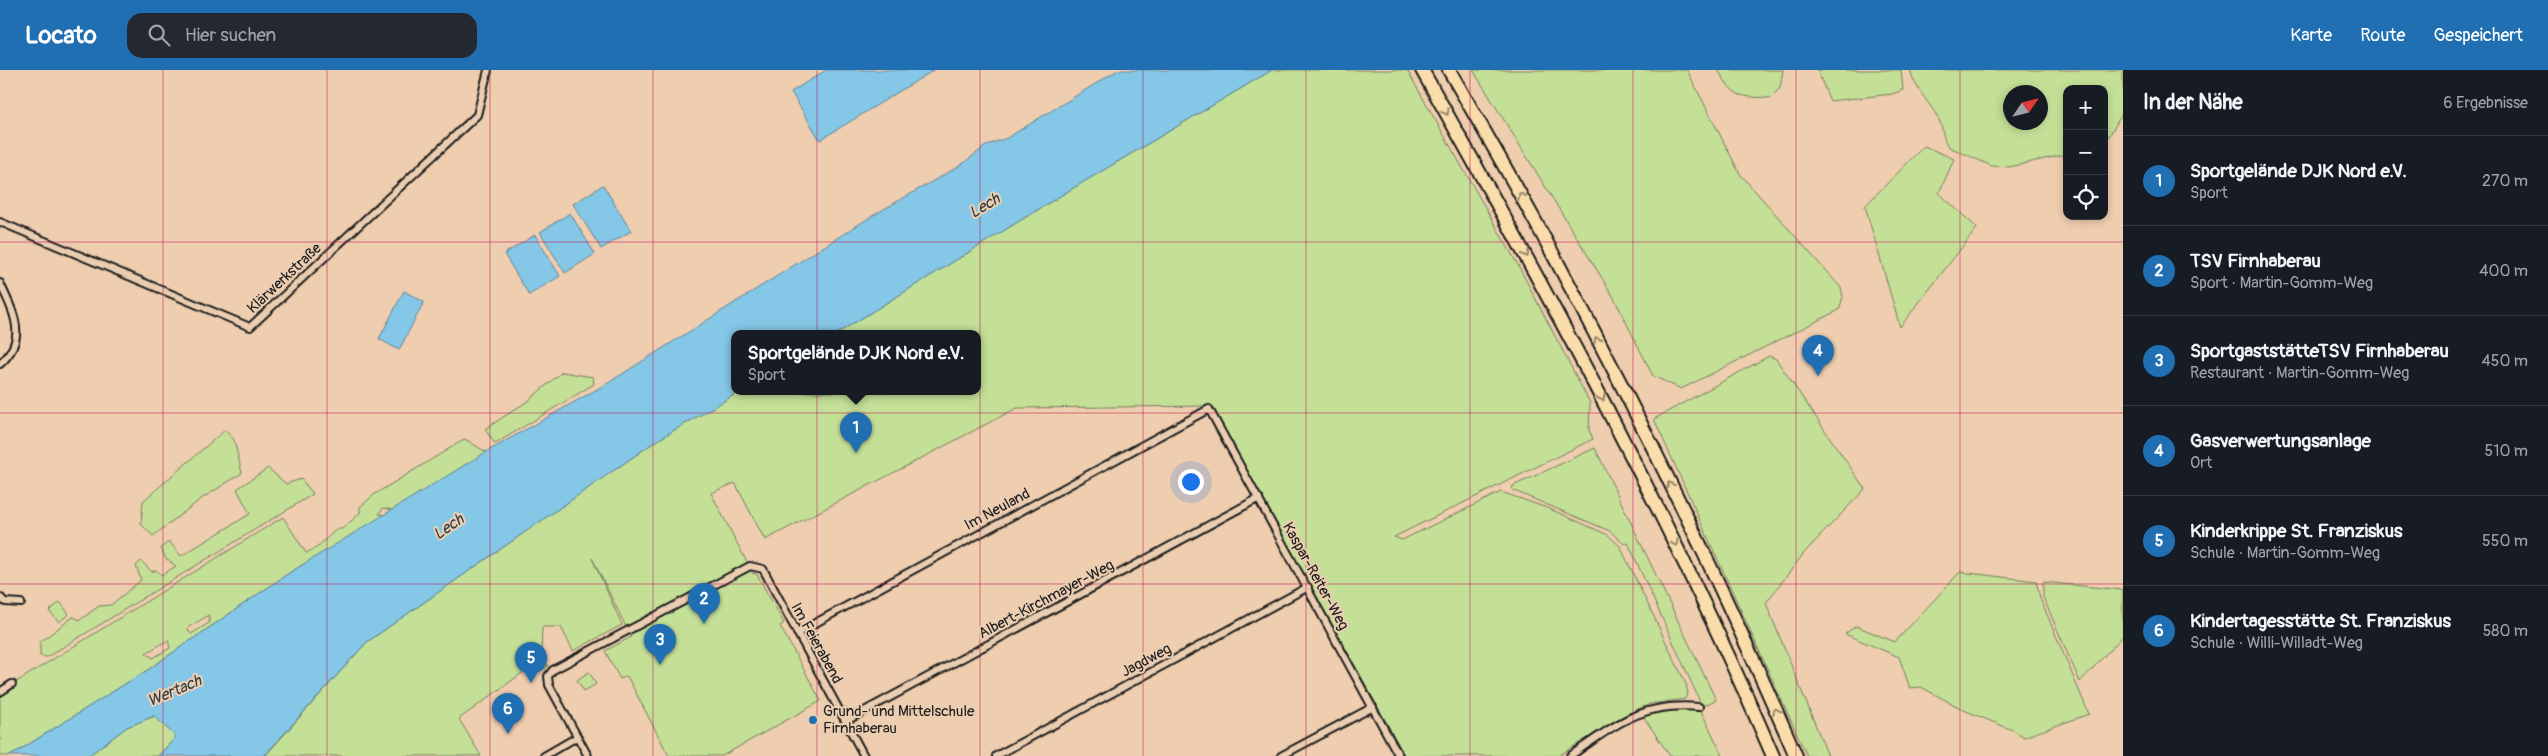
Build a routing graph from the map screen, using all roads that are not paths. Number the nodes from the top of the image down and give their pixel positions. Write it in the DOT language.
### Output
graph roads {
  1 [pos="488,70"];
  2 [pos="1422,70"];
  3 [pos="1449,70"];
  4 [pos="0,222"];
  5 [pos="0,283"];
  6 [pos="0,364"];
  7 [pos="1209,408"];
  8 [pos="1259,498"];
  9 [pos="1308,587"];
  10 [pos="0,598"];
  11 [pos="21,603"];
  12 [pos="796,633"];
  13 [pos="12,684"];
  14 [pos="0,692"];
  15 [pos="1373,707"];
  16 [pos="1699,707"];
  17 [pos="846,721"];
  18 [pos="577,737"];
  19 [pos="544,756"];
  20 [pos="588,756"];
  21 [pos="864,756"];
  22 [pos="996,756"];
  23 [pos="1281,756"];
  24 [pos="1399,756"];
  25 [pos="1570,756"];
  26 [pos="1773,756"];
  27 [pos="1796,756"];
  1 -- 4 [label="street, Klärwerkstraße"];
  2 -- 26 [label="highway, one-way"];
  27 -- 3 [label="highway, one-way"];
  5 -- 6 [label="street"];
  7 -- 8 [label="street, Kaspar-Reiter-Weg"];
  7 -- 12 [label="street, Im Neuland"];
  8 -- 9 [label="street, Kaspar-Reiter-Weg"];
  8 -- 17 [label="street, Albert-Kirchmayer-Weg"];
  9 -- 15 [label="street, Kaspar-Reiter-Weg"];
  9 -- 22 [label="street, Jagdweg"];
  10 -- 11 [label="street"];
  12 -- 17 [label="street, Im Feierabend"];
  12 -- 18 [label="street, Im Feierabend"];
  13 -- 14 [label="street"];
  15 -- 23 [label="street"];
  15 -- 24 [label="street, Kaspar-Reiter-Weg"];
  16 -- 25 [label="street"];
  17 -- 21 [label="street, Im Feierabend"];
  18 -- 19 [label="street"];
  18 -- 20 [label="street"];
}
